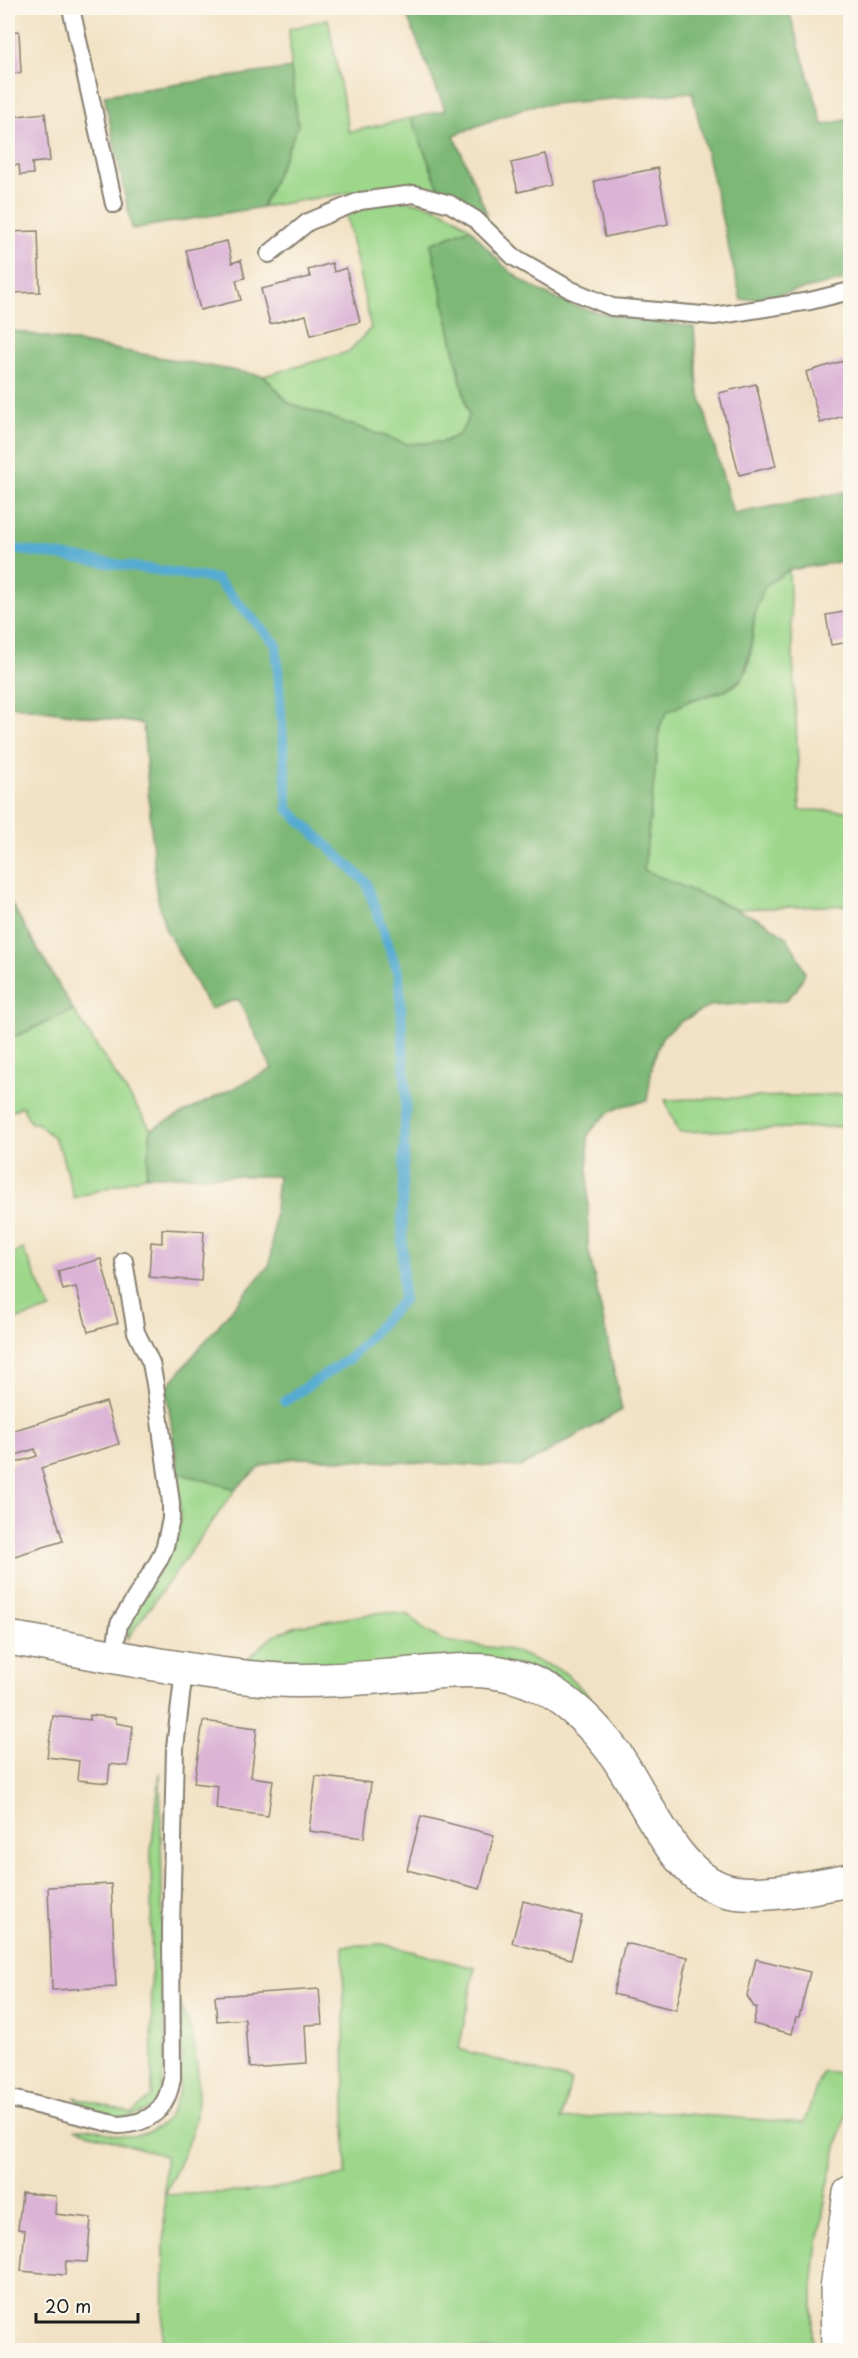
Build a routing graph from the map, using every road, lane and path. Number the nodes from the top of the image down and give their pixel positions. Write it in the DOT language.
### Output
graph roads {
  1 [pos="71,8"];
  2 [pos="114,204"];
  3 [pos="269,254"];
  4 [pos="850,291"];
  5 [pos="124,1261"];
  6 [pos="8,1638"];
  7 [pos="114,1656"];
  8 [pos="183,1670"];
  9 [pos="850,1880"];
  10 [pos="8,2098"];
  11 [pos="850,2193"];
  12 [pos="838,2350"];
  1 -- 2 [label="lane"];
  3 -- 4 [label="lane"];
  5 -- 7 [label="lane"];
  6 -- 7 [label="street"];
  7 -- 8 [label="street"];
  8 -- 9 [label="street"];
  8 -- 10 [label="lane"];
  11 -- 12 [label="street"];
}
